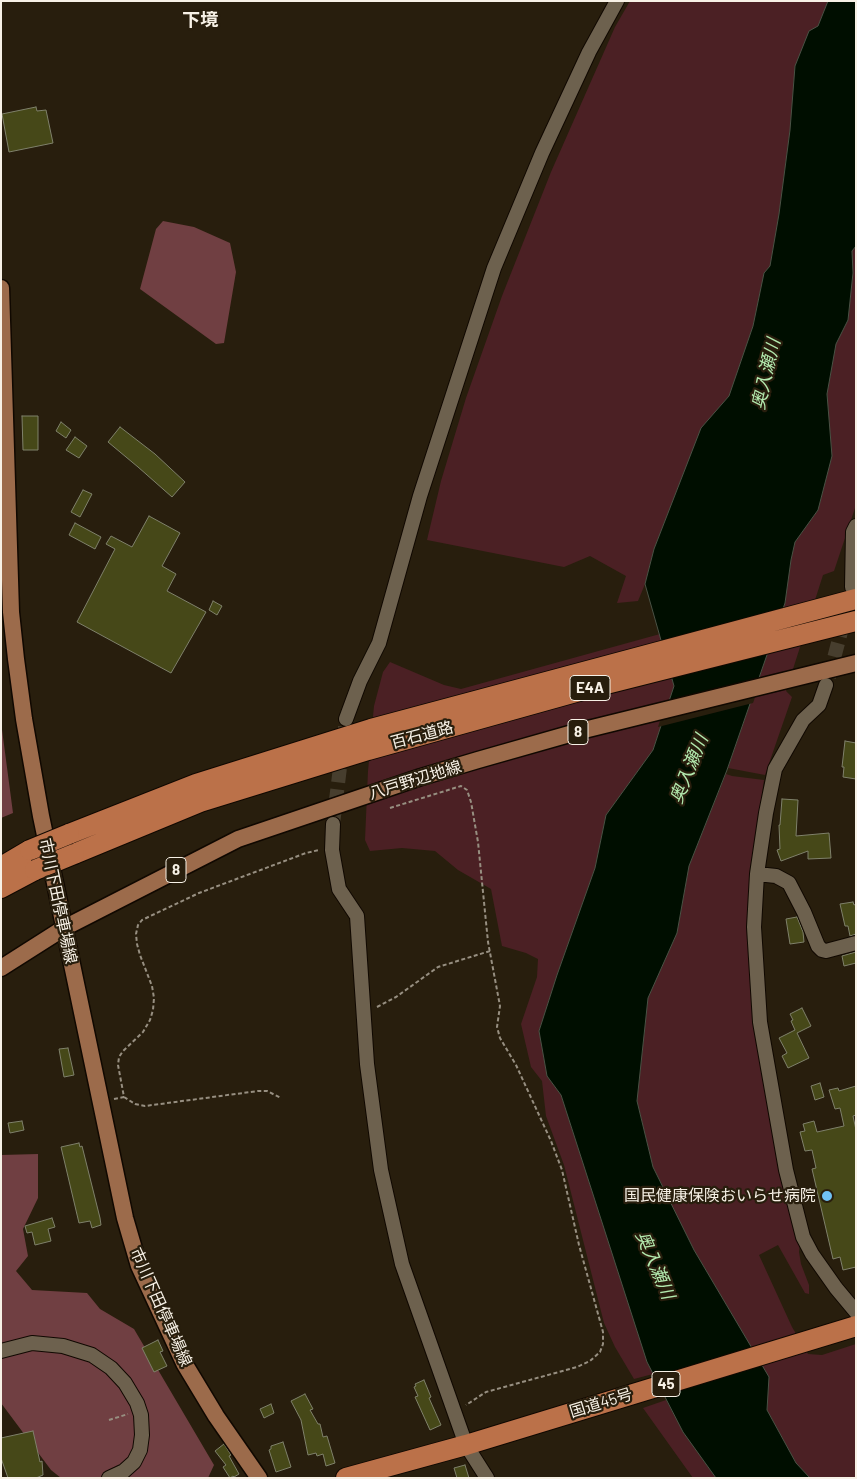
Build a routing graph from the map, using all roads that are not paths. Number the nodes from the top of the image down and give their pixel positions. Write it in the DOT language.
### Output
graph roads {
  1 [pos="617,1"];
  2 [pos="1,288"];
  3 [pos="856,526"];
  4 [pos="854,593"];
  5 [pos="6,613"];
  6 [pos="856,621"];
  7 [pos="856,663"];
  8 [pos="826,685"];
  9 [pos="346,719"];
  10 [pos="333,824"];
  11 [pos="1,867"];
  12 [pos="757,874"];
  13 [pos="1,888"];
  14 [pos="64,928"];
  15 [pos="856,943"];
  16 [pos="1,968"];
  17 [pos="855,1322"];
  18 [pos="1,1351"];
  19 [pos="472,1443"];
  20 [pos="109,1478"];
  21 [pos="259,1478"];
  22 [pos="346,1478"];
  23 [pos="487,1478"];
  1 -- 9 [label="street"];
  2 -- 5 [label="main road, 市川下田停車場線"];
  3 -- 4 [label="street"];
  4 -- 11 [label="highway, 百石道路 / E4A, bridge"];
  5 -- 14 [label="main road, 市川下田停車場線"];
  6 -- 13 [label="highway, 百石道路 / E4A, bridge"];
  7 -- 14 [label="main road, 八戸野辺地線 / 8"];
  8 -- 12 [label="street"];
  10 -- 19 [label="street"];
  12 -- 15 [label="street"];
  12 -- 17 [label="street"];
  14 -- 16 [label="main road, 八戸野辺地線 / 8"];
  14 -- 21 [label="main road, 市川下田停車場線"];
  17 -- 19 [label="highway, 国道45号 / 45"];
  18 -- 20 [label="street"];
  19 -- 22 [label="highway, 国道45号 / 45"];
  19 -- 23 [label="street"];
}
